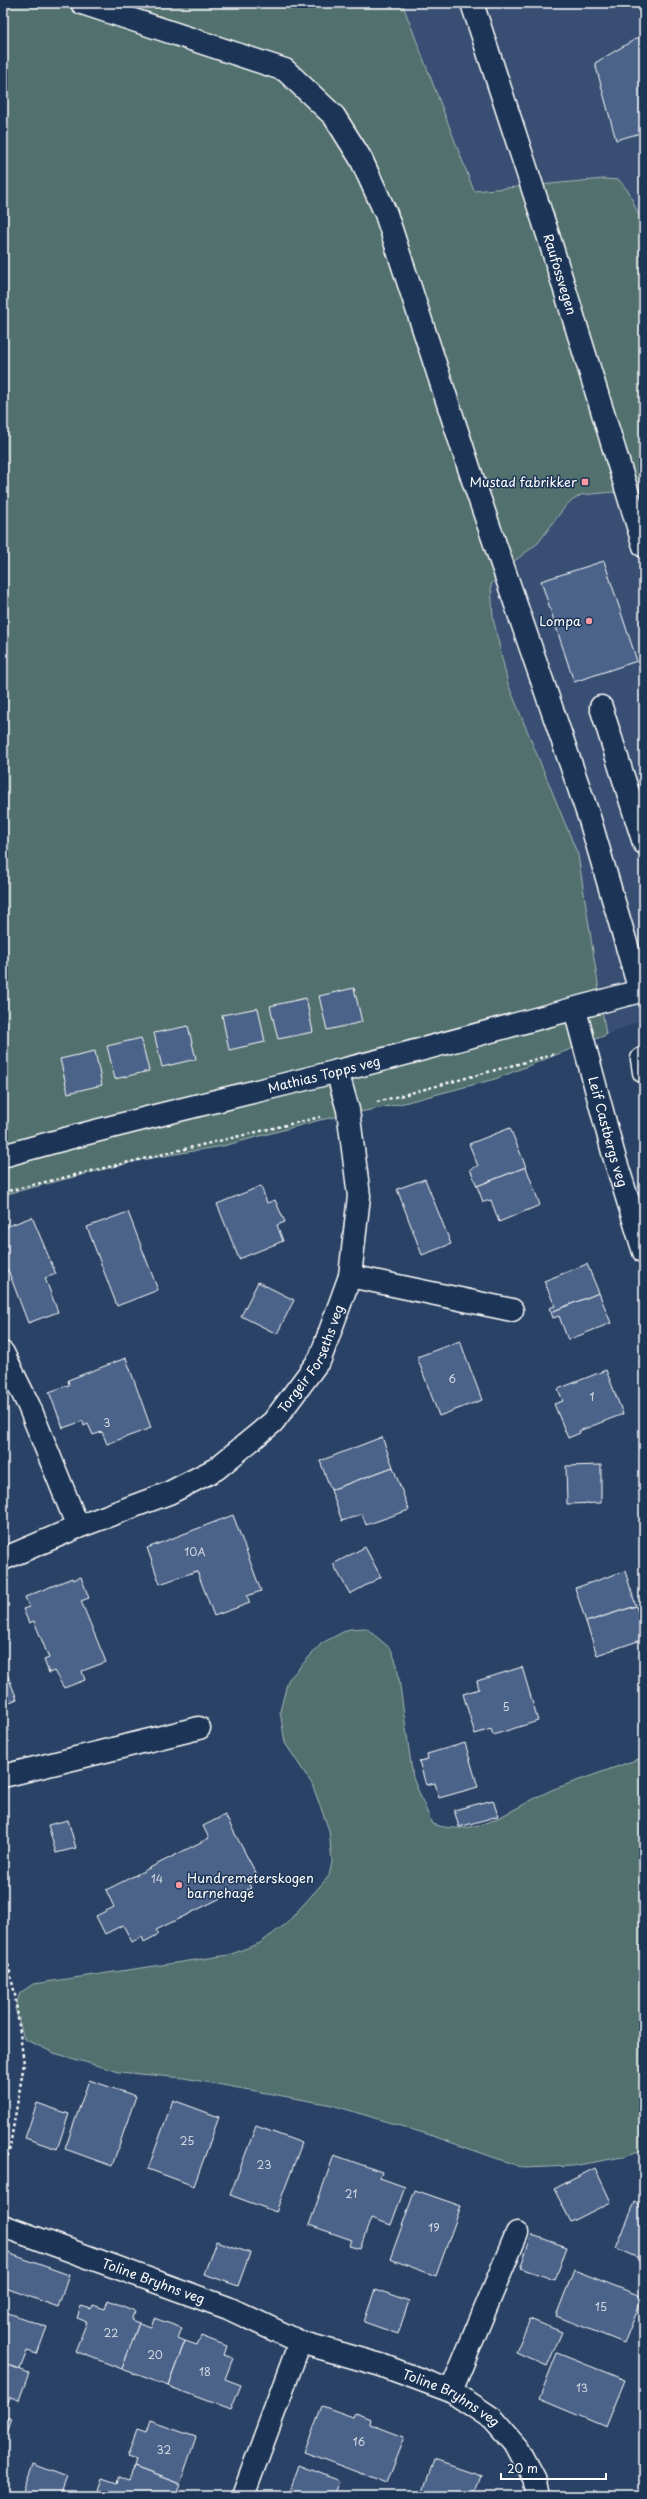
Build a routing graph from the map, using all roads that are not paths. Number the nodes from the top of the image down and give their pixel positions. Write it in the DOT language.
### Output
graph roads {
  1 [pos="82,3"];
  2 [pos="472,3"];
  3 [pos="644,546"];
  4 [pos="600,707"];
  5 [pos="644,843"];
  6 [pos="642,990"];
  7 [pos="575,1010"];
  8 [pos="337,1071"];
  9 [pos="3,1156"];
  10 [pos="644,1252"];
  11 [pos="350,1276"];
  12 [pos="512,1310"];
  13 [pos="3,1354"];
  14 [pos="78,1527"];
  15 [pos="3,1559"];
  16 [pos="200,1728"];
  17 [pos="3,1776"];
  18 [pos="3,2226"];
  19 [pos="517,2233"];
  20 [pos="300,2342"];
  21 [pos="451,2391"];
  22 [pos="243,2496"];
  23 [pos="538,2496"];
  1 -- 6 [label="street"];
  2 -- 3 [label="street, Raufossvegen"];
  4 -- 5 [label="street"];
  6 -- 7 [label="street, Mathias Topps veg"];
  7 -- 8 [label="street, Mathias Topps veg"];
  7 -- 10 [label="street, Leif Castbergs veg"];
  8 -- 9 [label="street, Mathias Topps veg"];
  8 -- 11 [label="street, Torgeir Forseths veg"];
  11 -- 12 [label="street"];
  11 -- 14 [label="street, Torgeir Forseths veg"];
  13 -- 14 [label="street"];
  14 -- 15 [label="street, Torgeir Forseths veg"];
  16 -- 17 [label="street"];
  18 -- 20 [label="street, Toline Bryhns veg"];
  19 -- 21 [label="street"];
  20 -- 21 [label="street, Toline Bryhns veg"];
  20 -- 22 [label="street"];
  21 -- 23 [label="street, Toline Bryhns veg"];
}
